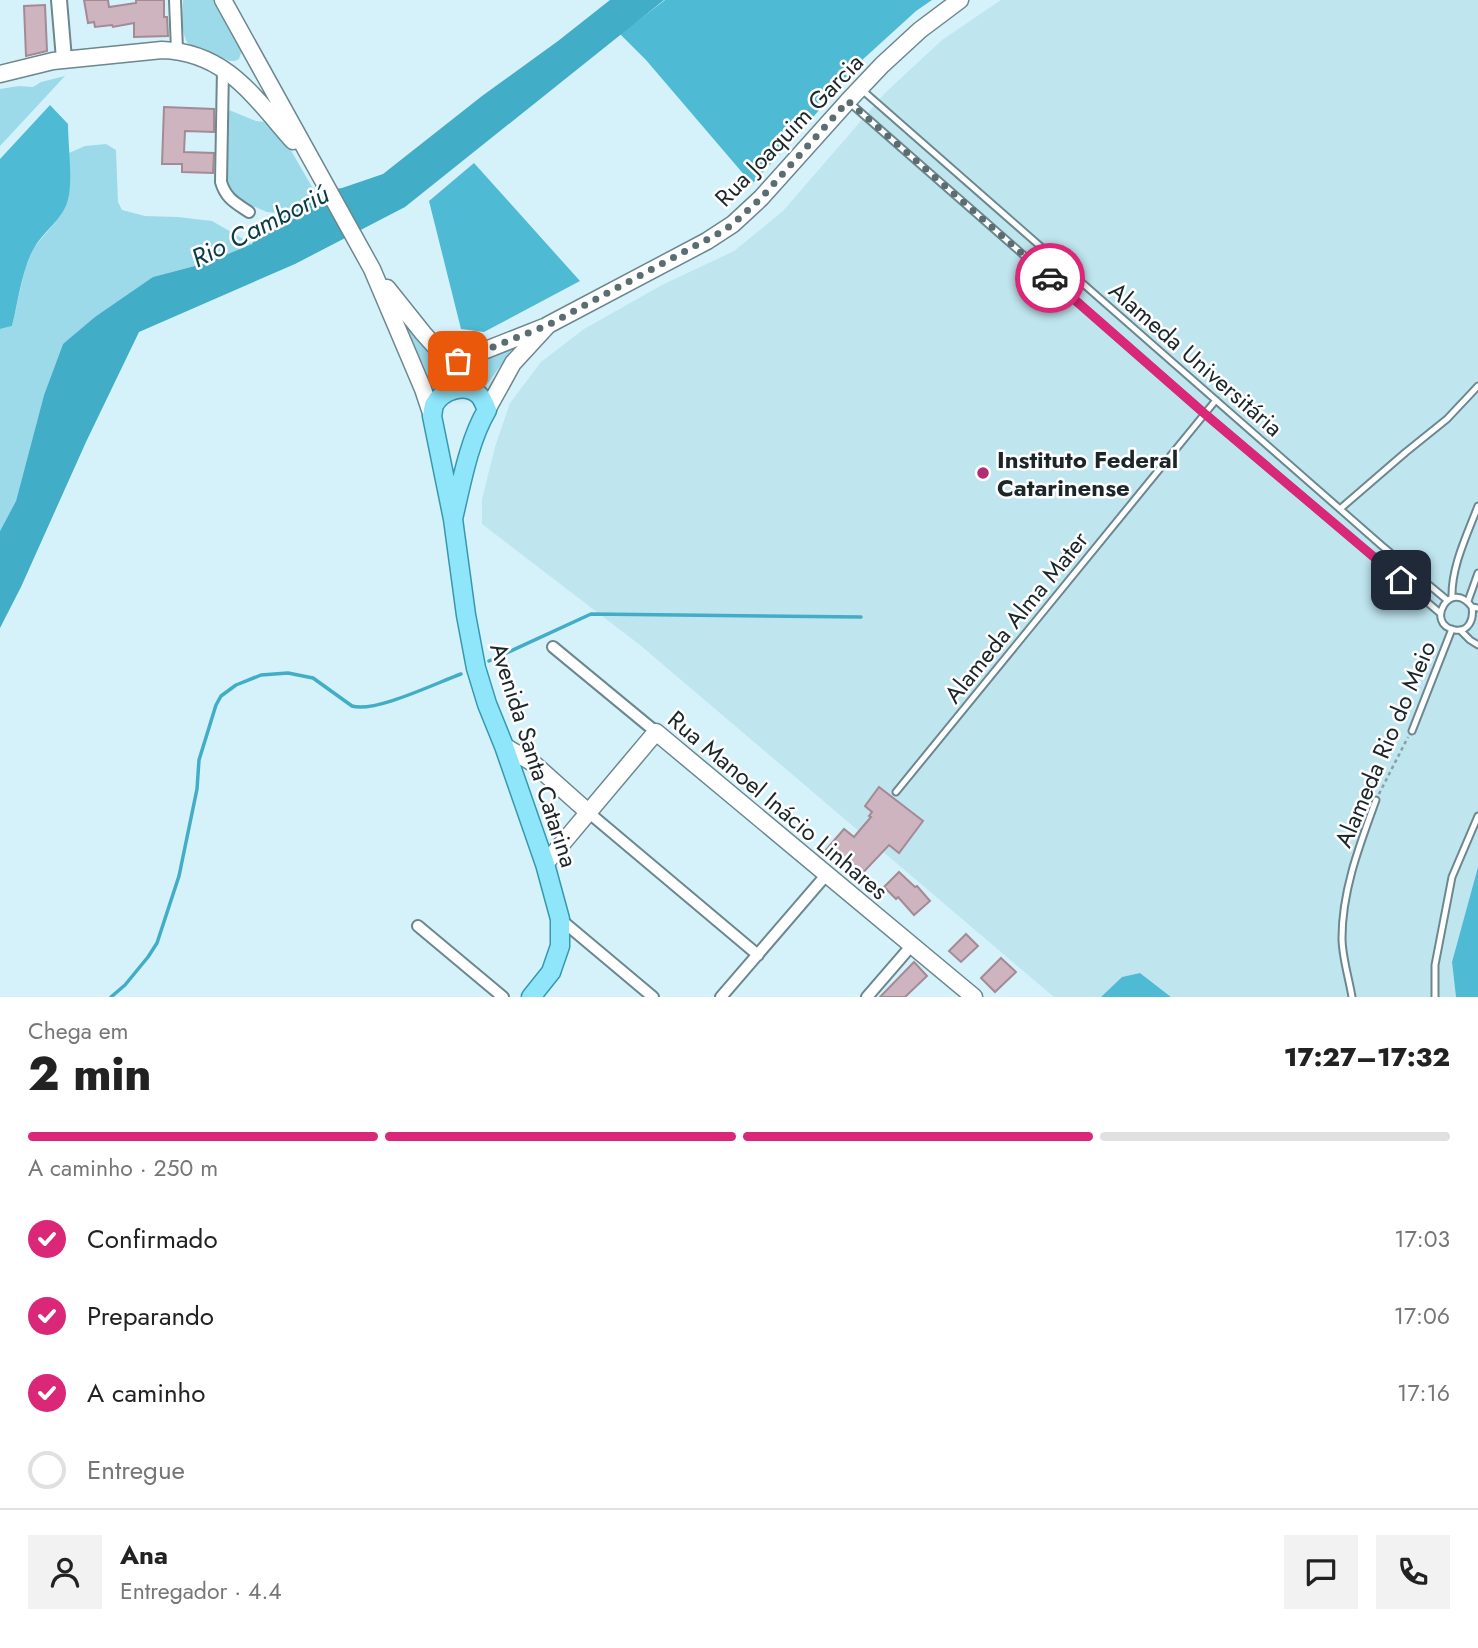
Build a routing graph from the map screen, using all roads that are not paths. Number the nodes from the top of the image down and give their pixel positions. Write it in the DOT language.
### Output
graph roads {
  1 [pos="59,0"];
  2 [pos="175,0"];
  3 [pos="223,0"];
  4 [pos="960,0"];
  5 [pos="177,50"];
  6 [pos="64,60"];
  7 [pos="227,71"];
  8 [pos="0,74"];
  9 [pos="860,88"];
  10 [pos="848,101"];
  11 [pos="316,169"];
  12 [pos="249,212"];
  13 [pos="372,269"];
  14 [pos="548,325"];
  15 [pos="1478,386"];
  16 [pos="1216,400"];
  17 [pos="487,410"];
  18 [pos="1205,414"];
  19 [pos="432,416"];
  20 [pos="1478,506"];
  21 [pos="1340,509"];
  22 [pos="453,519"];
  23 [pos="1478,573"];
  24 [pos="1450,599"];
  25 [pos="1468,601"];
  26 [pos="1475,612"];
  27 [pos="1440,613"];
  28 [pos="1452,629"];
  29 [pos="1460,630"];
  30 [pos="1478,645"];
  31 [pos="553,648"];
  32 [pos="1412,731"];
  33 [pos="656,732"];
  34 [pos="504,746"];
  35 [pos="896,792"];
  36 [pos="1376,800"];
  37 [pos="588,812"];
  38 [pos="1478,816"];
  39 [pos="545,864"];
  40 [pos="827,874"];
  41 [pos="560,919"];
  42 [pos="418,926"];
  43 [pos="912,945"];
  44 [pos="758,955"];
  45 [pos="503,997"];
  46 [pos="531,997"];
  47 [pos="653,997"];
  48 [pos="722,997"];
  49 [pos="867,997"];
  50 [pos="974,997"];
  51 [pos="1352,997"];
  52 [pos="1435,997"];
  1 -- 6 [label="street"];
  2 -- 5 [label="street"];
  3 -- 11 [label="main road"];
  4 -- 9 [label="main road, Rua Joaquim Garcia"];
  5 -- 6 [label="main road"];
  5 -- 7 [label="main road"];
  6 -- 8 [label="main road"];
  7 -- 11 [label="main road"];
  7 -- 12 [label="street"];
  9 -- 10 [label="main road, Rua Joaquim Garcia"];
  9 -- 16 [label="lane, Alameda Universitária"];
  10 -- 14 [label="main road, Rua Joaquim Garcia"];
  10 -- 18 [label="lane, Alameda Universitária"];
  11 -- 13 [label="main road"];
  13 -- 14 [label="main road"];
  13 -- 19 [label="main road"];
  14 -- 17 [label="main road, Rua Joaquim Garcia"];
  15 -- 21 [label="lane"];
  16 -- 18 [label="lane, Alameda Alma Mater"];
  16 -- 21 [label="lane, Alameda Universitária"];
  17 -- 19 [label="main road"];
  17 -- 22 [label="main road, Avenida Santa Catarina"];
  18 -- 27 [label="lane, Alameda Universitária"];
  18 -- 35 [label="lane, Alameda Alma Mater"];
  19 -- 22 [label="main road, Avenida Santa Catarina"];
  20 -- 24 [label="lane"];
  21 -- 24 [label="lane, Alameda Universitária"];
  22 -- 34 [label="main road, Avenida Santa Catarina"];
  23 -- 25 [label="lane"];
  24 -- 25 [label="lane"];
  24 -- 27 [label="lane"];
  25 -- 26 [label="lane"];
  26 -- 29 [label="lane"];
  27 -- 28 [label="lane"];
  28 -- 29 [label="lane"];
  28 -- 32 [label="lane, Alameda Rio do Meio"];
  29 -- 30 [label="lane"];
  31 -- 33 [label="street, Rua Manoel Inácio Linhares"];
  33 -- 37 [label="main road"];
  33 -- 40 [label="main road, Rua Manoel Inácio Linhares"];
  34 -- 37 [label="main road"];
  34 -- 39 [label="main road, Avenida Santa Catarina"];
  36 -- 51 [label="lane, Alameda Rio do Meio"];
  37 -- 39 [label="main road"];
  37 -- 44 [label="street"];
  38 -- 52 [label="lane"];
  39 -- 41 [label="main road, Avenida Santa Catarina"];
  40 -- 43 [label="main road, Rua Manoel Inácio Linhares"];
  40 -- 44 [label="street"];
  41 -- 46 [label="main road, Avenida Santa Catarina"];
  41 -- 47 [label="street"];
  42 -- 45 [label="street"];
  43 -- 49 [label="street"];
  43 -- 50 [label="main road, Rua Manoel Inácio Linhares"];
  44 -- 48 [label="street"];
}
